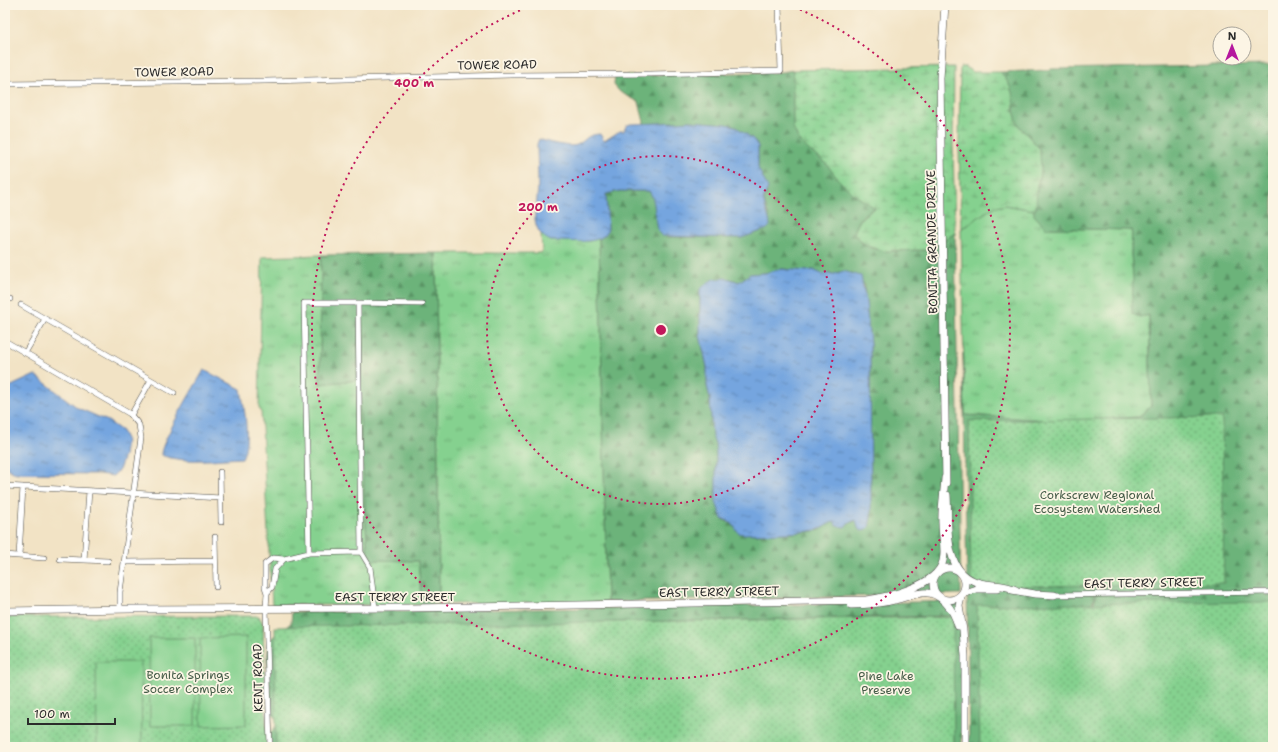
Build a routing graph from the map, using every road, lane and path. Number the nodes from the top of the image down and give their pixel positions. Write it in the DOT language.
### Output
graph roads {
  1 [pos="779,5"];
  2 [pos="945,5"];
  3 [pos="5,84"];
  4 [pos="358,303"];
  5 [pos="422,304"];
  6 [pos="21,305"];
  7 [pos="45,319"];
  8 [pos="5,342"];
  9 [pos="25,353"];
  10 [pos="151,380"];
  11 [pos="174,393"];
  12 [pos="131,415"];
  13 [pos="220,472"];
  14 [pos="945,478"];
  15 [pos="5,486"];
  16 [pos="23,487"];
  17 [pos="89,491"];
  18 [pos="133,494"];
  19 [pos="221,498"];
  20 [pos="221,522"];
  21 [pos="215,537"];
  22 [pos="361,552"];
  23 [pos="309,554"];
  24 [pos="5,555"];
  25 [pos="19,556"];
  26 [pos="44,558"];
  27 [pos="60,559"];
  28 [pos="272,559"];
  29 [pos="284,559"];
  30 [pos="84,560"];
  31 [pos="108,561"];
  32 [pos="124,562"];
  33 [pos="215,562"];
  34 [pos="278,566"];
  35 [pos="937,573"];
  36 [pos="963,575"];
  37 [pos="216,588"];
  38 [pos="1016,590"];
  39 [pos="1273,592"];
  40 [pos="267,593"];
  41 [pos="962,594"];
  42 [pos="1054,595"];
  43 [pos="940,597"];
  44 [pos="785,602"];
  45 [pos="266,608"];
  46 [pos="375,608"];
  47 [pos="120,609"];
  48 [pos="5,610"];
  49 [pos="965,660"];
  50 [pos="270,747"];
  51 [pos="966,747"];
  1 -- 3 [label="street, TOWER ROAD"];
  2 -- 14 [label="street, BONITA GRANDE DRIVE"];
  4 -- 5 [label="street"];
  4 -- 22 [label="street"];
  4 -- 23 [label="street"];
  6 -- 7 [label="street"];
  7 -- 9 [label="street"];
  7 -- 10 [label="street"];
  8 -- 9 [label="street"];
  9 -- 12 [label="street"];
  10 -- 11 [label="street"];
  10 -- 12 [label="street"];
  12 -- 18 [label="street"];
  13 -- 19 [label="street"];
  14 -- 35 [label="street, BONITA GRANDE DRIVE"];
  14 -- 36 [label="street, BONITA GRANDE DRIVE"];
  15 -- 16 [label="street"];
  16 -- 17 [label="street"];
  16 -- 25 [label="street"];
  17 -- 18 [label="street"];
  17 -- 30 [label="street"];
  18 -- 19 [label="street"];
  18 -- 32 [label="street"];
  19 -- 20 [label="street"];
  21 -- 33 [label="street"];
  22 -- 23 [label="street"];
  22 -- 46 [label="street"];
  23 -- 29 [label="street"];
  24 -- 25 [label="street"];
  25 -- 26 [label="street"];
  27 -- 30 [label="street"];
  28 -- 29 [label="street"];
  28 -- 34 [label="street"];
  28 -- 40 [label="street"];
  29 -- 34 [label="street"];
  30 -- 31 [label="street"];
  32 -- 33 [label="street"];
  32 -- 47 [label="street"];
  33 -- 37 [label="street"];
  34 -- 40 [label="street"];
  35 -- 36 [label="street"];
  35 -- 43 [label="street"];
  35 -- 44 [label="street, EAST TERRY STREET"];
  36 -- 38 [label="street, EAST TERRY STREET"];
  36 -- 41 [label="street"];
  38 -- 41 [label="street, EAST TERRY STREET"];
  38 -- 42 [label="street, EAST TERRY STREET"];
  39 -- 42 [label="street, EAST TERRY STREET"];
  40 -- 45 [label="street, KENT ROAD"];
  41 -- 43 [label="street"];
  41 -- 49 [label="street"];
  43 -- 44 [label="street, EAST TERRY STREET"];
  43 -- 49 [label="street"];
  44 -- 46 [label="street, EAST TERRY STREET"];
  45 -- 46 [label="street, EAST TERRY STREET"];
  45 -- 47 [label="street, EAST TERRY STREET"];
  45 -- 50 [label="street, KENT ROAD"];
  47 -- 48 [label="street, EAST TERRY STREET"];
  49 -- 51 [label="street"];
}
